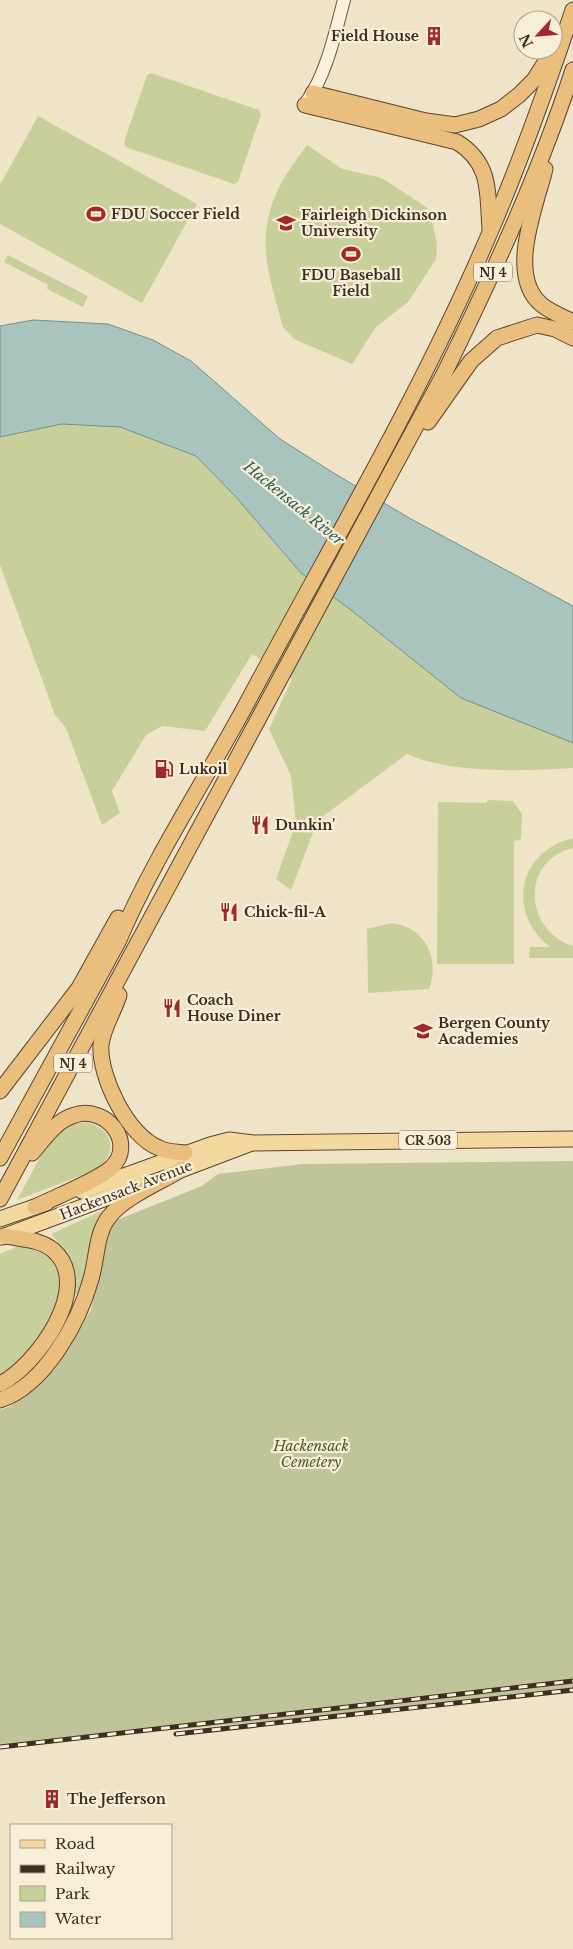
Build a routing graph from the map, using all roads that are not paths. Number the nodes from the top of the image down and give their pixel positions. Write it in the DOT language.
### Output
graph roads {
  1 [pos="344,0"];
  2 [pos="573,10"];
  3 [pos="568,25"];
  4 [pos="563,33"];
  5 [pos="547,60"];
  6 [pos="573,70"];
  7 [pos="564,97"];
  8 [pos="309,99"];
  9 [pos="490,233"];
  10 [pos="573,322"];
  11 [pos="573,338"];
  12 [pos="395,468"];
  13 [pos="133,907"];
  14 [pos="133,952"];
  15 [pos="0,1091"];
  16 [pos="573,1139"];
  17 [pos="253,1143"];
  18 [pos="185,1153"];
  19 [pos="0,1158"];
  20 [pos="182,1169"];
  21 [pos="13,1175"];
  22 [pos="0,1200"];
  23 [pos="35,1207"];
  24 [pos="7,1217"];
  25 [pos="2,1237"];
  26 [pos="0,1384"];
  27 [pos="0,1400"];
  1 -- 8 [label="main road"];
  2 -- 3 [label="highway, NJ 4"];
  3 -- 4 [label="highway"];
  3 -- 9 [label="highway, NJ 4"];
  5 -- 8 [label="highway"];
  6 -- 7 [label="highway, NJ 4"];
  7 -- 10 [label="highway"];
  7 -- 12 [label="highway, NJ 4"];
  8 -- 9 [label="highway"];
  9 -- 13 [label="highway, NJ 4"];
  11 -- 12 [label="highway"];
  12 -- 14 [label="highway, NJ 4"];
  13 -- 15 [label="highway"];
  13 -- 19 [label="highway, NJ 4"];
  14 -- 18 [label="highway"];
  14 -- 21 [label="highway, NJ 4"];
  16 -- 17 [label="main road, Hackensack Avenue / CR 503"];
  17 -- 18 [label="main road, Hackensack Avenue / CR 503"];
  17 -- 20 [label="main road, Hackensack Avenue / CR 503"];
  18 -- 23 [label="main road, Hackensack Avenue / CR 503"];
  20 -- 25 [label="main road, Hackensack Avenue / CR 503"];
  20 -- 27 [label="highway"];
  21 -- 22 [label="highway, NJ 4"];
  21 -- 23 [label="highway"];
  23 -- 24 [label="main road, Hackensack Avenue / CR 503"];
  25 -- 26 [label="highway"];
}
